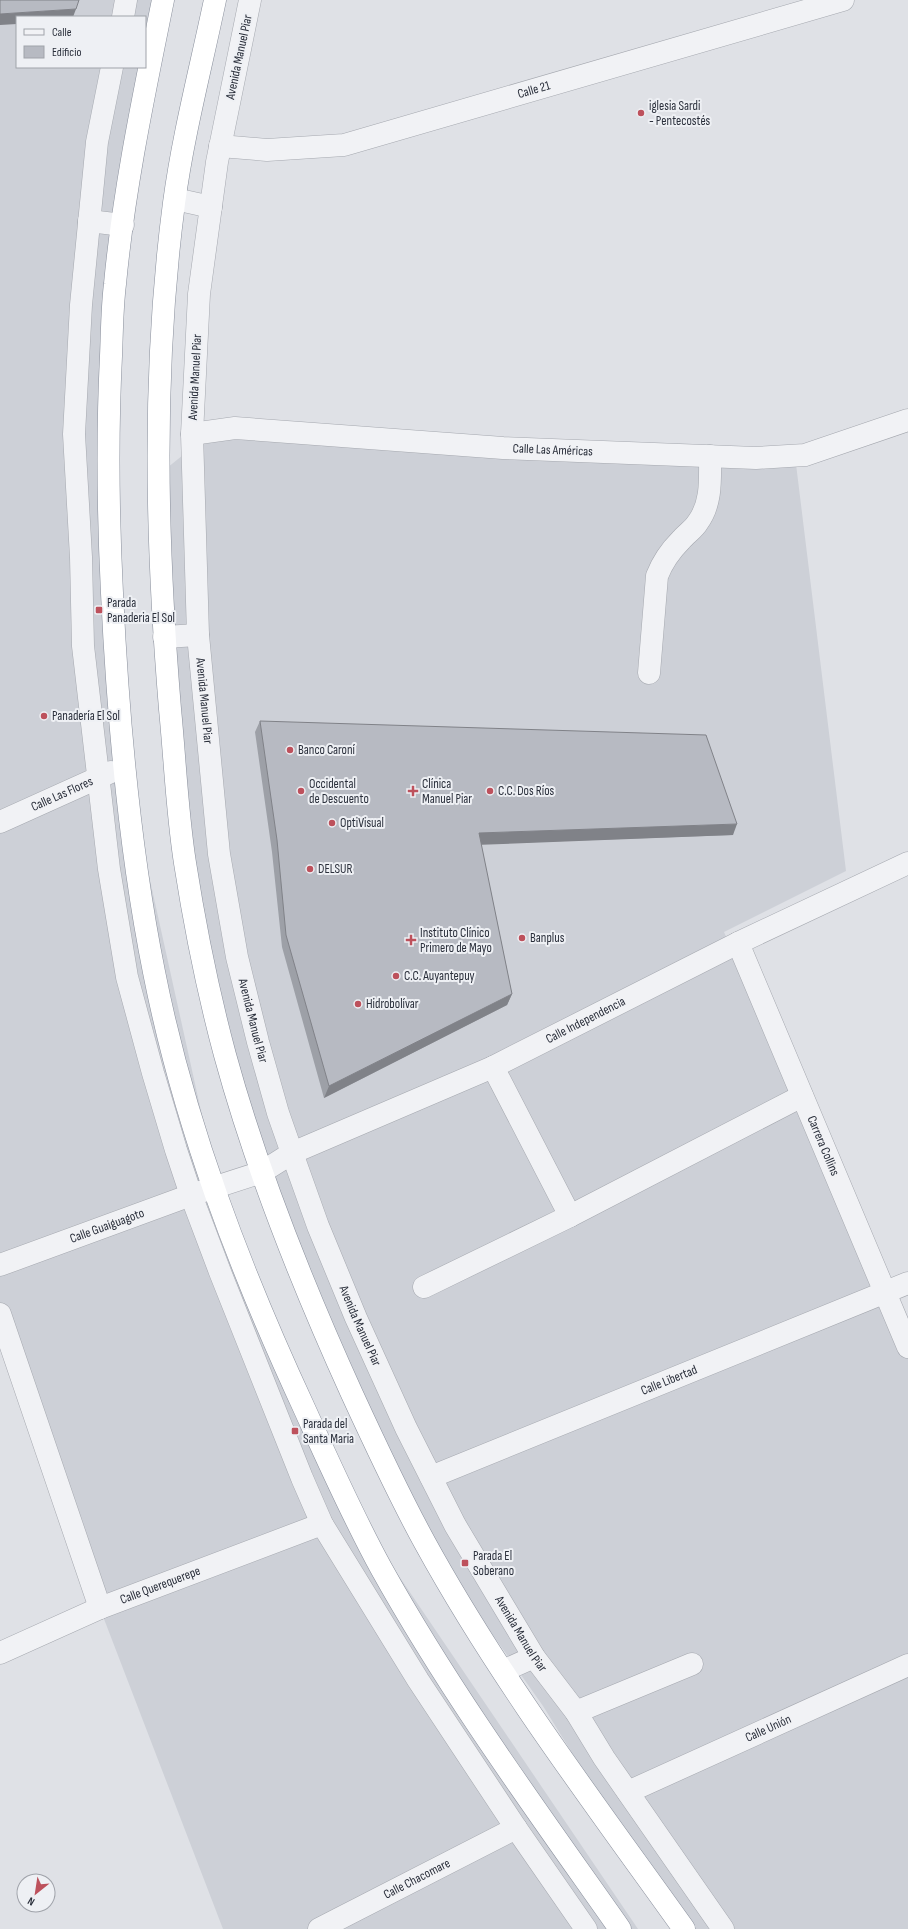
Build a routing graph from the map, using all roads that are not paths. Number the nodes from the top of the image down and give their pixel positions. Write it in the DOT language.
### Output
graph roads {
  1 [pos="126,0"];
  2 [pos="163,0"];
  3 [pos="214,0"];
  4 [pos="250,0"];
  5 [pos="843,0"];
  6 [pos="123,16"];
  7 [pos="112,68"];
  8 [pos="220,146"];
  9 [pos="175,199"];
  10 [pos="211,207"];
  11 [pos="89,221"];
  12 [pos="123,225"];
  13 [pos="908,420"];
  14 [pos="192,434"];
  15 [pos="710,456"];
  16 [pos="198,634"];
  17 [pos="164,637"];
  18 [pos="649,673"];
  19 [pos="125,767"];
  20 [pos="98,777"];
  21 [pos="0,822"];
  22 [pos="908,863"];
  23 [pos="738,944"];
  24 [pos="493,1067"];
  25 [pos="802,1096"];
  26 [pos="292,1153"];
  27 [pos="262,1172"];
  28 [pos="214,1188"];
  29 [pos="191,1195"];
  30 [pos="570,1216"];
  31 [pos="0,1265"];
  32 [pos="908,1283"];
  33 [pos="424,1287"];
  34 [pos="884,1293"];
  35 [pos="0,1314"];
  36 [pos="908,1347"];
  37 [pos="431,1477"];
  38 [pos="322,1524"];
  39 [pos="100,1608"];
  40 [pos="0,1653"];
  41 [pos="534,1657"];
  42 [pos="692,1664"];
  43 [pos="908,1665"];
  44 [pos="504,1671"];
  45 [pos="576,1712"];
  46 [pos="477,1722"];
  47 [pos="457,1739"];
  48 [pos="628,1792"];
  49 [pos="516,1828"];
  50 [pos="322,1928"];
  51 [pos="586,1929"];
  52 [pos="620,1929"];
  53 [pos="684,1929"];
  54 [pos="723,1929"];
  1 -- 6 [label="street"];
  2 -- 12 [label="highway"];
  3 -- 9 [label="highway"];
  4 -- 8 [label="street, Avenida Manuel Piar"];
  5 -- 8 [label="street, Calle 21"];
  7 -- 11 [label="street"];
  8 -- 10 [label="street, Avenida Manuel Piar"];
  9 -- 10 [label="street"];
  9 -- 17 [label="highway"];
  10 -- 14 [label="street, Avenida Manuel Piar"];
  11 -- 12 [label="street"];
  11 -- 20 [label="street"];
  12 -- 19 [label="highway"];
  13 -- 15 [label="street, Calle Las Américas"];
  14 -- 15 [label="street, Calle Las Américas"];
  14 -- 16 [label="street, Avenida Manuel Piar"];
  15 -- 18 [label="street"];
  16 -- 17 [label="street"];
  16 -- 26 [label="street, Avenida Manuel Piar"];
  17 -- 27 [label="highway"];
  19 -- 20 [label="street, Calle Las Flores"];
  19 -- 28 [label="highway"];
  20 -- 21 [label="street, Calle Las Flores"];
  20 -- 29 [label="street"];
  22 -- 23 [label="street, Calle Independencia"];
  23 -- 24 [label="street, Calle Independencia"];
  23 -- 25 [label="street, Carrera Collins"];
  24 -- 26 [label="street, Calle Independencia"];
  24 -- 30 [label="street"];
  25 -- 30 [label="street"];
  25 -- 34 [label="street, Carrera Collins"];
  26 -- 27 [label="street, Calle Independencia"];
  26 -- 37 [label="street, Avenida Manuel Piar"];
  27 -- 28 [label="street, Calle Independencia"];
  27 -- 44 [label="highway"];
  28 -- 29 [label="street, Calle Guaiguagoto"];
  28 -- 46 [label="highway"];
  29 -- 31 [label="street, Calle Guaiguagoto"];
  29 -- 38 [label="street"];
  30 -- 33 [label="street"];
  32 -- 34 [label="street, Calle Libertad"];
  34 -- 36 [label="street, Carrera Collins"];
  34 -- 37 [label="street, Calle Libertad"];
  35 -- 39 [label="street"];
  37 -- 41 [label="street, Avenida Manuel Piar"];
  38 -- 39 [label="street, Calle Querequerepe"];
  38 -- 47 [label="street"];
  39 -- 40 [label="street, Calle Querequerepe"];
  41 -- 44 [label="street"];
  41 -- 45 [label="street, Avenida Manuel Piar"];
  42 -- 45 [label="street"];
  43 -- 48 [label="street, Calle Unión"];
  44 -- 53 [label="highway"];
  45 -- 48 [label="street, Avenida Manuel Piar"];
  46 -- 47 [label="street"];
  46 -- 52 [label="highway"];
  47 -- 49 [label="street"];
  48 -- 54 [label="street, Avenida Manuel Piar"];
  49 -- 50 [label="street, Calle Chacomare"];
  49 -- 51 [label="street"];
}
